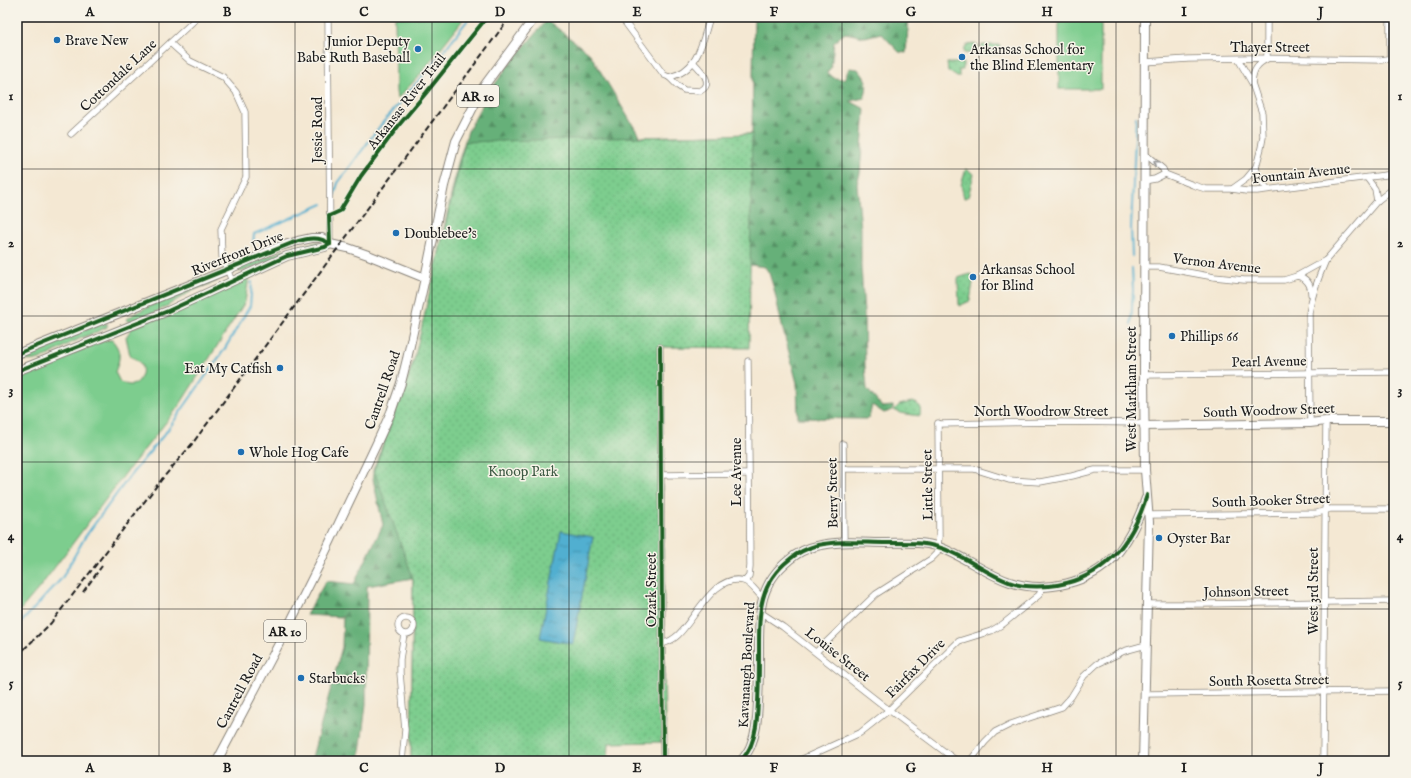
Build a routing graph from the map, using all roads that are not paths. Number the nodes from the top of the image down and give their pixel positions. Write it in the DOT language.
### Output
graph roads {
  1 [pos="198,17"];
  2 [pos="328,17"];
  3 [pos="534,17"];
  4 [pos="621,17"];
  5 [pos="710,17"];
  6 [pos="1145,17"];
  7 [pos="1267,17"];
  8 [pos="1390,17"];
  9 [pos="170,43"];
  10 [pos="1392,58"];
  11 [pos="1238,59"];
  12 [pos="1267,59"];
  13 [pos="693,62"];
  14 [pos="1145,62"];
  15 [pos="669,77"];
  16 [pos="1252,83"];
  17 [pos="70,134"];
  18 [pos="1145,154"];
  19 [pos="1256,167"];
  20 [pos="1165,174"];
  21 [pos="1394,174"];
  22 [pos="1367,178"];
  23 [pos="1144,181"];
  24 [pos="1232,188"];
  25 [pos="1394,188"];
  26 [pos="1268,189"];
  27 [pos="1377,201"];
  28 [pos="330,244"];
  29 [pos="1326,260"];
  30 [pos="1144,267"];
  31 [pos="227,270"];
  32 [pos="1297,276"];
  33 [pos="425,278"];
  34 [pos="232,281"];
  35 [pos="1311,300"];
  36 [pos="660,347"];
  37 [pos="17,354"];
  38 [pos="748,360"];
  39 [pos="17,371"];
  40 [pos="1394,372"];
  41 [pos="1309,373"];
  42 [pos="1144,375"];
  43 [pos="1326,421"];
  44 [pos="1394,421"];
  45 [pos="938,423"];
  46 [pos="1310,423"];
  47 [pos="1144,424"];
  48 [pos="843,444"];
  49 [pos="844,469"];
  50 [pos="938,469"];
  51 [pos="1145,470"];
  52 [pos="748,474"];
  53 [pos="662,475"];
  54 [pos="1147,495"];
  55 [pos="1394,509"];
  56 [pos="1326,510"];
  57 [pos="1148,515"];
  58 [pos="844,542"];
  59 [pos="937,546"];
  60 [pos="745,581"];
  61 [pos="1043,587"];
  62 [pos="762,598"];
  63 [pos="1394,601"];
  64 [pos="1325,602"];
  65 [pos="1147,604"];
  66 [pos="760,612"];
  67 [pos="404,634"];
  68 [pos="662,644"];
  69 [pos="1146,645"];
  70 [pos="816,652"];
  71 [pos="1394,691"];
  72 [pos="1324,692"];
  73 [pos="1145,694"];
  74 [pos="889,710"];
  75 [pos="748,751"];
  76 [pos="217,761"];
  77 [pos="402,761"];
  78 [pos="663,761"];
  79 [pos="741,761"];
  80 [pos="748,761"];
  81 [pos="798,761"];
  82 [pos="957,761"];
  83 [pos="970,761"];
  84 [pos="1143,761"];
  85 [pos="1323,761"];
  1 -- 9 [label="street, Cottondale Lane"];
  2 -- 28 [label="street, Jessie Road"];
  3 -- 33 [label="main road, Cantrell Road / AR 10"];
  4 -- 15 [label="street"];
  5 -- 13 [label="street"];
  6 -- 14 [label="main road, West Markham Street"];
  7 -- 12 [label="street"];
  8 -- 10 [label="street"];
  9 -- 17 [label="street, Cottondale Lane"];
  9 -- 31 [label="street"];
  10 -- 12 [label="street, Thayer Street"];
  11 -- 12 [label="street, Thayer Street"];
  11 -- 14 [label="street, Thayer Street"];
  11 -- 16 [label="street"];
  12 -- 16 [label="street"];
  13 -- 15 [label="street"];
  13 -- 15 [label="street"];
  14 -- 18 [label="main road, West Markham Street"];
  16 -- 19 [label="street"];
  20 -- 18 [label="street, Fountain Avenue, one-way"];
  18 -- 23 [label="main road, West Markham Street"];
  19 -- 24 [label="street"];
  19 -- 26 [label="street"];
  20 -- 23 [label="street"];
  20 -- 24 [label="street, Fountain Avenue"];
  21 -- 22 [label="street, Fountain Avenue"];
  22 -- 26 [label="street, Fountain Avenue"];
  22 -- 27 [label="street"];
  23 -- 30 [label="main road, West Markham Street"];
  24 -- 26 [label="street, Fountain Avenue"];
  25 -- 27 [label="street, Vernon Avenue"];
  27 -- 29 [label="street, Vernon Avenue"];
  28 -- 31 [label="main road, Riverfront Drive"];
  28 -- 33 [label="main road, Riverfront Drive"];
  28 -- 34 [label="main road, Riverfront Drive"];
  29 -- 32 [label="street, Vernon Avenue"];
  29 -- 35 [label="street"];
  30 -- 32 [label="street, Vernon Avenue"];
  30 -- 42 [label="main road, West Markham Street"];
  31 -- 34 [label="street"];
  31 -- 37 [label="main road, Riverfront Drive"];
  32 -- 35 [label="street"];
  33 -- 76 [label="main road, Cantrell Road / AR 10"];
  34 -- 39 [label="main road, Riverfront Drive"];
  35 -- 41 [label="street"];
  36 -- 53 [label="street, Ozark Street"];
  38 -- 52 [label="street, Lee Avenue"];
  40 -- 41 [label="street, Pearl Avenue"];
  41 -- 42 [label="street, Pearl Avenue"];
  41 -- 46 [label="street"];
  42 -- 47 [label="main road, West Markham Street"];
  43 -- 44 [label="main road, South Woodrow Street"];
  43 -- 46 [label="main road, South Woodrow Street"];
  43 -- 56 [label="street, West 3rd Street"];
  45 -- 47 [label="street, North Woodrow Street"];
  45 -- 50 [label="street, Little Street"];
  46 -- 47 [label="main road, South Woodrow Street"];
  47 -- 51 [label="main road, West Markham Street"];
  48 -- 49 [label="street, Berry Street"];
  49 -- 50 [label="street"];
  49 -- 58 [label="street, Berry Street"];
  50 -- 51 [label="street"];
  50 -- 59 [label="street, Little Street"];
  51 -- 54 [label="main road, West Markham Street"];
  52 -- 53 [label="street"];
  52 -- 60 [label="street, Lee Avenue"];
  53 -- 68 [label="street, Ozark Street"];
  54 -- 57 [label="main road, West Markham Street"];
  54 -- 61 [label="main road, Kavanaugh Boulevard"];
  55 -- 56 [label="street, South Booker Street"];
  56 -- 57 [label="street, South Booker Street"];
  56 -- 64 [label="street, West 3rd Street"];
  57 -- 65 [label="main road, West Markham Street"];
  58 -- 59 [label="main road, Kavanaugh Boulevard"];
  58 -- 62 [label="main road, Kavanaugh Boulevard"];
  59 -- 61 [label="main road, Kavanaugh Boulevard"];
  59 -- 70 [label="street"];
  60 -- 62 [label="street"];
  60 -- 68 [label="street"];
  61 -- 74 [label="street, Fairfax Drive"];
  62 -- 66 [label="main road, Kavanaugh Boulevard"];
  63 -- 64 [label="street, Johnson Street"];
  64 -- 65 [label="street, Johnson Street"];
  64 -- 72 [label="street, West 3rd Street"];
  65 -- 69 [label="main road, West Markham Street"];
  66 -- 70 [label="street, Louise Street"];
  66 -- 75 [label="main road, Kavanaugh Boulevard"];
  67 -- 77 [label="street"];
  68 -- 78 [label="street, Ozark Street"];
  69 -- 73 [label="main road, West Markham Street"];
  69 -- 83 [label="street"];
  70 -- 74 [label="street, Louise Street"];
  71 -- 72 [label="street, South Rosetta Street"];
  72 -- 73 [label="street, South Rosetta Street"];
  72 -- 85 [label="street, West 3rd Street"];
  73 -- 84 [label="main road, West Markham Street"];
  74 -- 81 [label="street, Fairfax Drive"];
  74 -- 82 [label="street, Louise Street"];
  75 -- 79 [label="main road, Kavanaugh Boulevard"];
  75 -- 80 [label="main road"];
}
